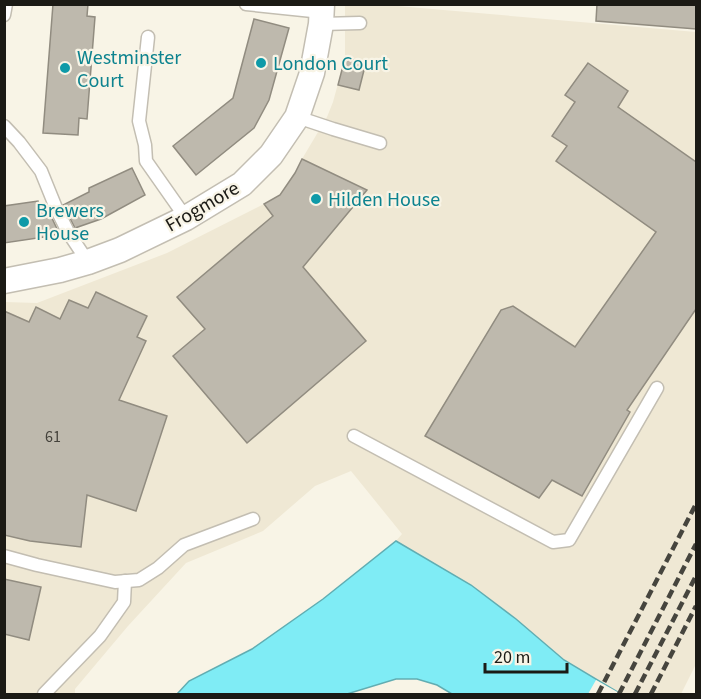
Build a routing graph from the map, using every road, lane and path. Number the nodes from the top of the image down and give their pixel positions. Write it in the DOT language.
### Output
graph roads {
  1 [pos="6,4"];
  2 [pos="246,4"];
  3 [pos="322,13"];
  4 [pos="4,15"];
  5 [pos="360,23"];
  6 [pos="148,37"];
  7 [pos="297,117"];
  8 [pos="4,126"];
  9 [pos="380,143"];
  10 [pos="186,218"];
  11 [pos="88,262"];
  12 [pos="4,281"];
  13 [pos="657,388"];
  14 [pos="354,436"];
  15 [pos="253,519"];
  16 [pos="4,556"];
  17 [pos="125,581"];
  18 [pos="44,694"];
  1 -- 4 [label="lane"];
  2 -- 3 [label="lane"];
  3 -- 5 [label="lane"];
  3 -- 7 [label="street, Frogmore"];
  6 -- 10 [label="lane"];
  7 -- 9 [label="lane"];
  7 -- 10 [label="street, Frogmore"];
  8 -- 11 [label="lane"];
  10 -- 11 [label="street, Frogmore"];
  11 -- 12 [label="street, Frogmore"];
  13 -- 14 [label="lane"];
  15 -- 17 [label="lane"];
  16 -- 17 [label="lane"];
  17 -- 18 [label="lane"];
}
